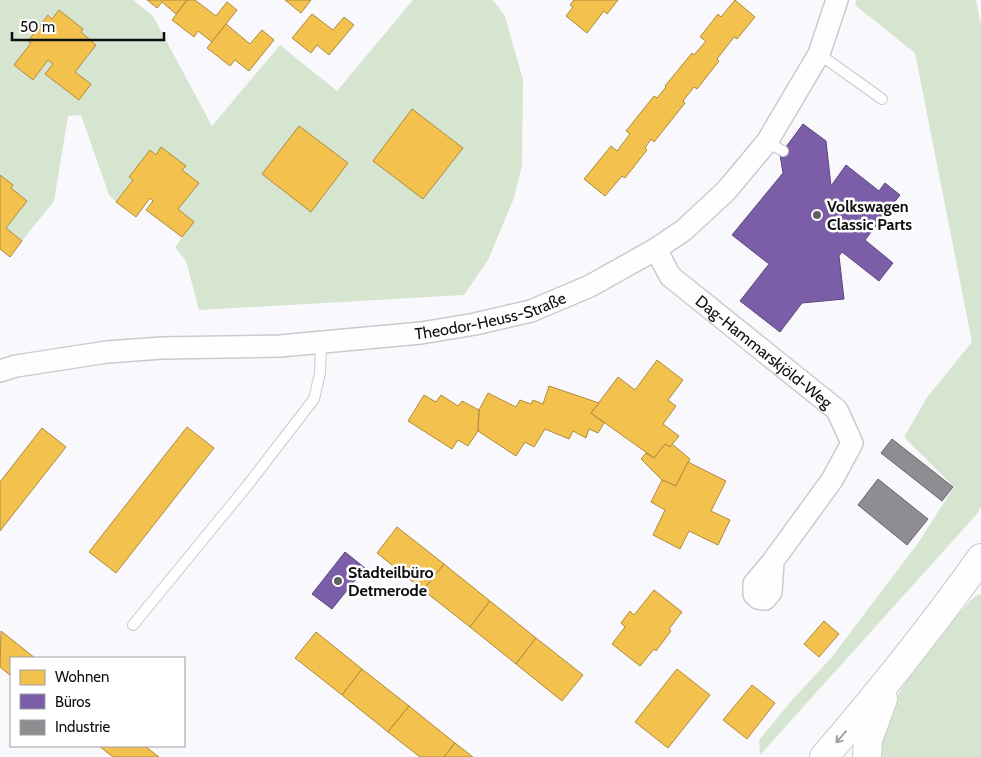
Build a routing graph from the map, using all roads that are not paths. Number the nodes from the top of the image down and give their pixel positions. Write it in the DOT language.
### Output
graph roads {
  1 [pos="836,0"];
  2 [pos="819,54"];
  3 [pos="882,99"];
  4 [pos="656,249"];
  5 [pos="321,343"];
  6 [pos="0,371"];
  7 [pos="981,558"];
  8 [pos="774,561"];
  9 [pos="981,586"];
  10 [pos="937,619"];
  11 [pos="133,625"];
  12 [pos="895,673"];
  13 [pos="824,757"];
  14 [pos="867,757"];
  1 -- 2 [label="street, Theodor-Heuss-Straße"];
  2 -- 3 [label="lane"];
  2 -- 4 [label="street, Theodor-Heuss-Straße"];
  4 -- 5 [label="street, Theodor-Heuss-Straße"];
  4 -- 8 [label="street, Dag-Hammarskjöld-Weg"];
  5 -- 6 [label="street, Theodor-Heuss-Straße"];
  5 -- 11 [label="lane"];
  7 -- 10 [label="highway"];
  9 -- 10 [label="highway"];
  10 -- 12 [label="highway"];
  12 -- 13 [label="highway, one-way"];
  12 -- 14 [label="highway"];
}
